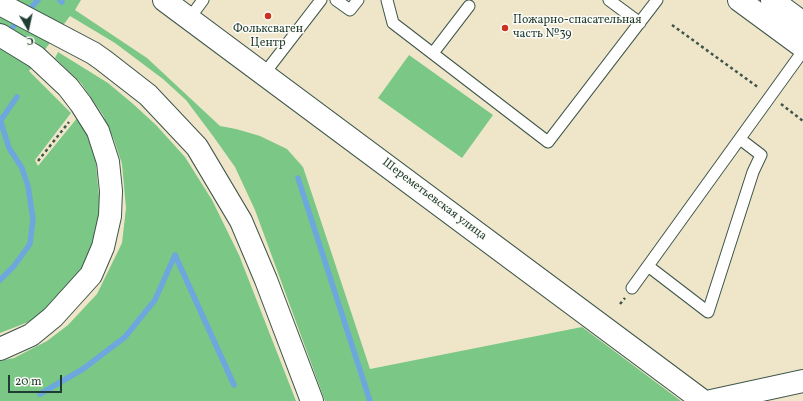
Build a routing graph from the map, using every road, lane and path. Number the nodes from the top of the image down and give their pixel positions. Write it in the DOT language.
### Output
graph roads {
  1 [pos="164,0"];
  2 [pos="203,0"];
  3 [pos="321,0"];
  4 [pos="336,0"];
  5 [pos="358,0"];
  6 [pos="387,0"];
  7 [pos="609,0"];
  8 [pos="657,0"];
  9 [pos="739,0"];
  10 [pos="776,2"];
  11 [pos="0,4"];
  12 [pos="469,6"];
  13 [pos="189,19"];
  14 [pos="640,23"];
  15 [pos="803,23"];
  16 [pos="672,25"];
  17 [pos="0,35"];
  18 [pos="803,47"];
  19 [pos="803,51"];
  20 [pos="433,53"];
  21 [pos="264,74"];
  22 [pos="770,96"];
  23 [pos="71,120"];
  24 [pos="803,121"];
  25 [pos="740,139"];
  26 [pos="38,161"];
  27 [pos="648,266"];
  28 [pos="632,288"];
  29 [pos="0,349"];
  30 [pos="803,381"];
  31 [pos="312,401"];
  32 [pos="703,401"];
  33 [pos="711,401"];
  1 -- 13 [label="main road, Шереметьевская улица"];
  2 -- 13 [label="lane"];
  3 -- 21 [label="lane"];
  4 -- 5 [label="lane"];
  6 -- 20 [label="lane"];
  7 -- 14 [label="lane"];
  8 -- 14 [label="lane"];
  9 -- 18 [label="main road"];
  10 -- 15 [label="main road"];
  11 -- 31 [label="main road"];
  12 -- 20 [label="lane"];
  13 -- 21 [label="main road, Шереметьевская улица"];
  14 -- 20 [label="lane"];
  16 -- 22 [label="path"];
  17 -- 29 [label="main road"];
  19 -- 22 [label="lane"];
  21 -- 32 [label="main road, Шереметьевская улица"];
  22 -- 24 [label="path"];
  22 -- 25 [label="lane"];
  23 -- 26 [label="path"];
  25 -- 27 [label="lane"];
  25 -- 27 [label="lane"];
  27 -- 28 [label="lane"];
  30 -- 33 [label="main road"];
}
